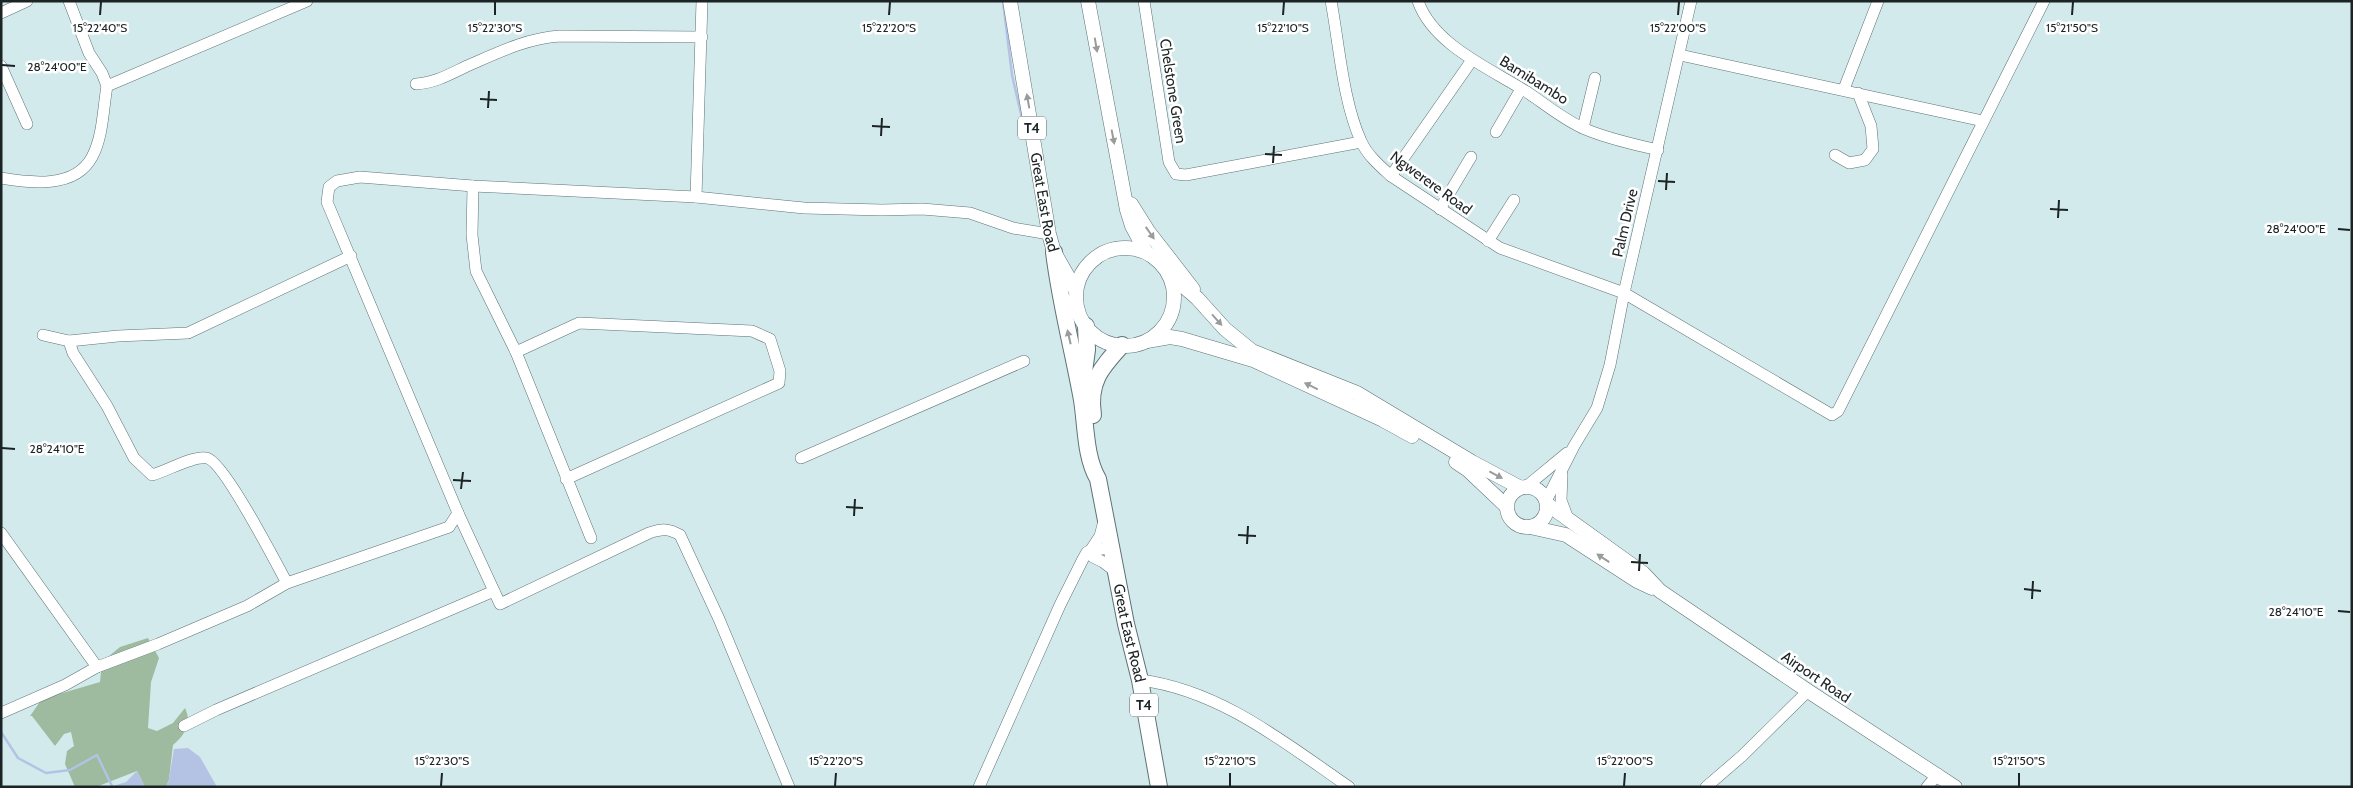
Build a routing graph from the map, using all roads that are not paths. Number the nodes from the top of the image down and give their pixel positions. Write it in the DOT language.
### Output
graph roads {
  1 [pos="27,1"];
  2 [pos="68,1"];
  3 [pos="307,1"];
  4 [pos="702,1"];
  5 [pos="1010,1"];
  6 [pos="1088,1"];
  7 [pos="1144,1"];
  8 [pos="1331,1"];
  9 [pos="1418,1"];
  10 [pos="1692,1"];
  11 [pos="2044,1"];
  12 [pos="1877,2"];
  13 [pos="1,13"];
  14 [pos="702,37"];
  15 [pos="1680,55"];
  16 [pos="1472,60"];
  17 [pos="1,66"];
  18 [pos="1595,78"];
  19 [pos="416,84"];
  20 [pos="107,86"];
  21 [pos="1521,89"];
  22 [pos="1844,89"];
  23 [pos="1858,93"];
  24 [pos="1983,120"];
  25 [pos="27,124"];
  26 [pos="1583,128"];
  27 [pos="1496,132"];
  28 [pos="1361,142"];
  29 [pos="1658,150"];
  30 [pos="1835,154"];
  31 [pos="1471,157"];
  32 [pos="1391,176"];
  33 [pos="1,178"];
  34 [pos="473,186"];
  35 [pos="1124,192"];
  36 [pos="696,197"];
  37 [pos="1514,200"];
  38 [pos="1440,209"];
  39 [pos="1049,234"];
  40 [pos="1488,241"];
  41 [pos="1054,252"];
  42 [pos="1146,252"];
  43 [pos="351,256"];
  44 [pos="1169,274"];
  45 [pos="1076,290"];
  46 [pos="1624,293"];
  47 [pos="1197,298"];
  48 [pos="1086,326"];
  49 [pos="43,335"];
  50 [pos="69,341"];
  51 [pos="1147,341"];
  52 [pos="1122,345"];
  53 [pos="516,352"];
  54 [pos="1024,361"];
  55 [pos="1082,401"];
  56 [pos="1574,446"];
  57 [pos="801,458"];
  58 [pos="1566,461"];
  59 [pos="566,479"];
  60 [pos="1098,479"];
  61 [pos="1523,487"];
  62 [pos="1547,502"];
  63 [pos="1506,506"];
  64 [pos="458,514"];
  65 [pos="1105,517"];
  66 [pos="1568,519"];
  67 [pos="1530,527"];
  68 [pos="1,533"];
  69 [pos="591,538"];
  70 [pos="1112,551"];
  71 [pos="1088,555"];
  72 [pos="1116,572"];
  73 [pos="287,583"];
  74 [pos="494,591"];
  75 [pos="1660,591"];
  76 [pos="97,667"];
  77 [pos="1140,680"];
  78 [pos="1808,691"];
  79 [pos="1,713"];
  80 [pos="184,726"];
  81 [pos="1938,774"];
  82 [pos="789,787"];
  83 [pos="979,787"];
  84 [pos="1159,787"];
  85 [pos="1349,787"];
  86 [pos="1706,787"];
  87 [pos="1926,787"];
  88 [pos="1955,787"];
  1 -- 13 [label="street"];
  2 -- 20 [label="street"];
  3 -- 20 [label="street"];
  4 -- 14 [label="street"];
  39 -- 5 [label="main road, Great East Road / T4, one-way"];
  6 -- 35 [label="main road, one-way"];
  7 -- 28 [label="street, Chelstone Green"];
  8 -- 28 [label="street, Ngwerere Road"];
  9 -- 16 [label="street, Bamibambo"];
  10 -- 15 [label="street, Palm Drive"];
  11 -- 24 [label="street"];
  12 -- 22 [label="street"];
  14 -- 19 [label="street"];
  14 -- 36 [label="street"];
  15 -- 22 [label="street"];
  15 -- 29 [label="street, Palm Drive"];
  16 -- 21 [label="street, Bamibambo"];
  16 -- 32 [label="street"];
  17 -- 25 [label="street"];
  18 -- 26 [label="street"];
  20 -- 33 [label="street"];
  21 -- 26 [label="street, Bamibambo"];
  21 -- 27 [label="street"];
  22 -- 23 [label="street"];
  23 -- 24 [label="street"];
  23 -- 30 [label="street"];
  24 -- 46 [label="street, Ngwerere Road"];
  26 -- 29 [label="street, Bamibambo"];
  28 -- 32 [label="street, Ngwerere Road"];
  29 -- 46 [label="street, Palm Drive"];
  31 -- 38 [label="street"];
  32 -- 38 [label="street, Ngwerere Road"];
  34 -- 36 [label="street"];
  34 -- 43 [label="street"];
  34 -- 53 [label="street"];
  35 -- 42 [label="main road"];
  35 -- 47 [label="main road, one-way"];
  36 -- 39 [label="street"];
  37 -- 40 [label="street"];
  38 -- 40 [label="street, Ngwerere Road"];
  39 -- 41 [label="main road, Great East Road / T4"];
  40 -- 46 [label="street, Ngwerere Road"];
  41 -- 45 [label="main road, T4"];
  55 -- 41 [label="highway, Great East Road, one-way"];
  42 -- 44 [label="main road"];
  42 -- 45 [label="main road"];
  43 -- 50 [label="street"];
  43 -- 64 [label="street"];
  44 -- 47 [label="main road"];
  44 -- 51 [label="main road"];
  45 -- 48 [label="main road"];
  46 -- 56 [label="street, Palm Drive"];
  47 -- 61 [label="main road, one-way"];
  48 -- 52 [label="main road"];
  48 -- 55 [label="highway, Great East Road / T4"];
  49 -- 50 [label="street"];
  50 -- 73 [label="street"];
  51 -- 52 [label="main road"];
  63 -- 51 [label="main road, one-way"];
  52 -- 60 [label="highway, Great East Road / T4"];
  53 -- 59 [label="street"];
  53 -- 59 [label="street"];
  54 -- 57 [label="street"];
  55 -- 60 [label="highway, Great East Road / T4"];
  56 -- 58 [label="street, Palm Drive"];
  56 -- 61 [label="street, Palm Drive"];
  58 -- 62 [label="street, Palm Drive"];
  58 -- 66 [label="street, Palm Drive"];
  59 -- 69 [label="street"];
  60 -- 65 [label="highway, Great East Road / T4"];
  61 -- 62 [label="main road"];
  61 -- 63 [label="main road"];
  62 -- 66 [label="main road, Airport Road"];
  62 -- 67 [label="main road"];
  63 -- 67 [label="main road"];
  64 -- 73 [label="street"];
  64 -- 74 [label="street"];
  65 -- 70 [label="highway, Great East Road / T4"];
  65 -- 71 [label="street"];
  66 -- 75 [label="main road, Airport Road"];
  75 -- 67 [label="main road, Airport Road, one-way"];
  68 -- 76 [label="street"];
  70 -- 71 [label="street"];
  70 -- 72 [label="highway, Great East Road / T4"];
  71 -- 72 [label="street"];
  71 -- 83 [label="street"];
  72 -- 77 [label="highway, Great East Road / T4"];
  73 -- 76 [label="street"];
  74 -- 80 [label="street"];
  74 -- 82 [label="street"];
  75 -- 78 [label="main road, Airport Road"];
  76 -- 79 [label="street"];
  77 -- 84 [label="highway, Great East Road / T4"];
  77 -- 85 [label="street"];
  78 -- 81 [label="main road, Airport Road"];
  78 -- 86 [label="street"];
  81 -- 87 [label="street"];
  81 -- 88 [label="main road, Airport Road"];
}
